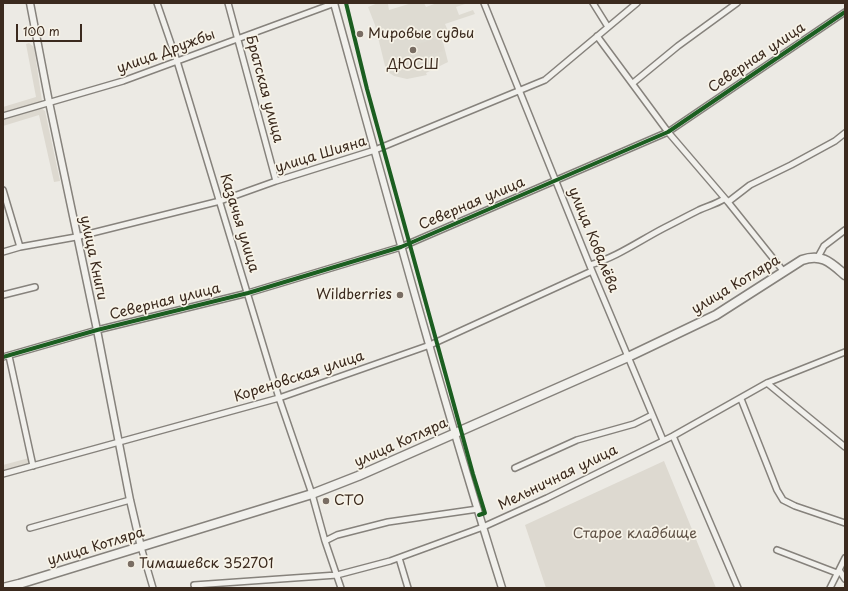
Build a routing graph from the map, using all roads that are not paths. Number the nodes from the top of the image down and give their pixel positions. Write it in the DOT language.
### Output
graph roads {
  1 [pos="30,3"];
  2 [pos="156,3"];
  3 [pos="228,3"];
  4 [pos="334,3"];
  5 [pos="484,3"];
  6 [pos="593,3"];
  7 [pos="637,3"];
  8 [pos="737,3"];
  9 [pos="845,12"];
  10 [pos="608,27"];
  11 [pos="597,36"];
  12 [pos="238,38"];
  13 [pos="177,61"];
  14 [pos="633,84"];
  15 [pos="520,91"];
  16 [pos="49,102"];
  17 [pos="3,116"];
  18 [pos="668,132"];
  19 [pos="845,133"];
  20 [pos="375,150"];
  21 [pos="555,180"];
  22 [pos="276,181"];
  23 [pos="3,190"];
  24 [pos="726,200"];
  25 [pos="220,201"];
  26 [pos="845,230"];
  27 [pos="76,237"];
  28 [pos="20,247"];
  29 [pos="401,247"];
  30 [pos="3,252"];
  31 [pos="818,257"];
  32 [pos="590,265"];
  33 [pos="592,271"];
  34 [pos="784,272"];
  35 [pos="845,275"];
  36 [pos="35,287"];
  37 [pos="248,293"];
  38 [pos="3,295"];
  39 [pos="97,330"];
  40 [pos="430,345"];
  41 [pos="845,352"];
  42 [pos="6,356"];
  43 [pos="628,357"];
  44 [pos="768,383"];
  45 [pos="279,398"];
  46 [pos="741,398"];
  47 [pos="652,415"];
  48 [pos="454,433"];
  49 [pos="673,436"];
  50 [pos="664,440"];
  51 [pos="118,442"];
  52 [pos="845,447"];
  53 [pos="33,466"];
  54 [pos="515,468"];
  55 [pos="3,474"];
  56 [pos="312,494"];
  57 [pos="130,500"];
  58 [pos="478,509"];
  59 [pos="845,523"];
  60 [pos="483,527"];
  61 [pos="30,528"];
  62 [pos="325,541"];
  63 [pos="141,547"];
  64 [pos="777,550"];
  65 [pos="399,558"];
  66 [pos="845,558"];
  67 [pos="838,571"];
  68 [pos="337,575"];
  69 [pos="845,579"];
  70 [pos="194,585"];
  71 [pos="3,588"];
  72 [pos="153,588"];
  73 [pos="340,588"];
  74 [pos="408,588"];
  75 [pos="502,588"];
  76 [pos="738,588"];
  77 [pos="830,588"];
  1 -- 16 [label="street, улица Книги"];
  2 -- 13 [label="street, Казачья улица"];
  3 -- 12 [label="street, Братская улица"];
  4 -- 12 [label="street, улица Дружбы"];
  4 -- 20 [label="street"];
  5 -- 15 [label="street, улица Ковалёва"];
  6 -- 10 [label="street"];
  7 -- 10 [label="street, улица Шияна"];
  8 -- 14 [label="street"];
  9 -- 18 [label="street, Северная улица"];
  10 -- 11 [label="street, улица Шияна"];
  11 -- 14 [label="street"];
  11 -- 15 [label="street, улица Шияна"];
  12 -- 13 [label="street, улица Дружбы"];
  12 -- 22 [label="street, Братская улица"];
  13 -- 16 [label="street, улица Дружбы"];
  13 -- 25 [label="street, Казачья улица"];
  14 -- 18 [label="street"];
  15 -- 20 [label="street, улица Шияна"];
  15 -- 21 [label="street, улица Ковалёва"];
  16 -- 17 [label="street, улица Дружбы"];
  16 -- 27 [label="street, улица Книги"];
  18 -- 21 [label="street, Северная улица"];
  18 -- 24 [label="street"];
  19 -- 24 [label="street"];
  20 -- 22 [label="street, улица Шияна"];
  20 -- 29 [label="street"];
  21 -- 29 [label="street, Северная улица"];
  21 -- 32 [label="street, улица Ковалёва"];
  22 -- 25 [label="street, улица Шияна"];
  23 -- 28 [label="street"];
  24 -- 32 [label="street"];
  24 -- 34 [label="street"];
  25 -- 27 [label="street, улица Шияна"];
  25 -- 37 [label="street, Казачья улица"];
  26 -- 31 [label="street"];
  27 -- 28 [label="street, улица Шияна"];
  27 -- 39 [label="street, улица Книги"];
  28 -- 30 [label="street, улица Шияна"];
  29 -- 37 [label="street, Северная улица"];
  29 -- 40 [label="street"];
  31 -- 34 [label="main road, улица Котляра"];
  31 -- 35 [label="main road"];
  32 -- 33 [label="street, улица Ковалёва"];
  33 -- 40 [label="street, Кореновская улица"];
  33 -- 43 [label="street, улица Ковалёва"];
  34 -- 43 [label="main road, улица Котляра"];
  36 -- 38 [label="street"];
  37 -- 39 [label="street, Северная улица"];
  37 -- 45 [label="street, Казачья улица"];
  39 -- 42 [label="street, Северная улица"];
  39 -- 51 [label="street, улица Книги"];
  40 -- 45 [label="street, Кореновская улица"];
  40 -- 48 [label="street"];
  41 -- 44 [label="street, Мельничная улица"];
  42 -- 53 [label="street"];
  43 -- 47 [label="street, улица Ковалёва"];
  43 -- 48 [label="main road, улица Котляра"];
  44 -- 46 [label="street, Мельничная улица"];
  44 -- 52 [label="street"];
  45 -- 51 [label="street, Кореновская улица"];
  45 -- 56 [label="street, Казачья улица"];
  46 -- 49 [label="street, Мельничная улица"];
  46 -- 59 [label="street"];
  47 -- 50 [label="street, улица Ковалёва"];
  47 -- 54 [label="street"];
  48 -- 56 [label="main road, улица Котляра"];
  48 -- 58 [label="street"];
  49 -- 50 [label="street, Мельничная улица"];
  49 -- 76 [label="street"];
  50 -- 60 [label="street, Мельничная улица"];
  51 -- 53 [label="street, Кореновская улица"];
  51 -- 57 [label="street, улица Книги"];
  53 -- 55 [label="street, Кореновская улица"];
  56 -- 62 [label="street, Казачья улица"];
  56 -- 63 [label="main road, улица Котляра"];
  57 -- 61 [label="street"];
  57 -- 63 [label="street, улица Книги"];
  58 -- 60 [label="street"];
  58 -- 62 [label="street"];
  60 -- 65 [label="street, Мельничная улица"];
  60 -- 75 [label="street"];
  62 -- 68 [label="street, Казачья улица"];
  63 -- 71 [label="main road, улица Котляра"];
  63 -- 72 [label="street, улица Книги"];
  64 -- 67 [label="street"];
  65 -- 68 [label="street, Мельничная улица"];
  65 -- 74 [label="street"];
  66 -- 67 [label="street"];
  67 -- 69 [label="street"];
  67 -- 77 [label="street"];
  68 -- 70 [label="street, Мельничная улица"];
  68 -- 73 [label="street, Казачья улица"];
}
